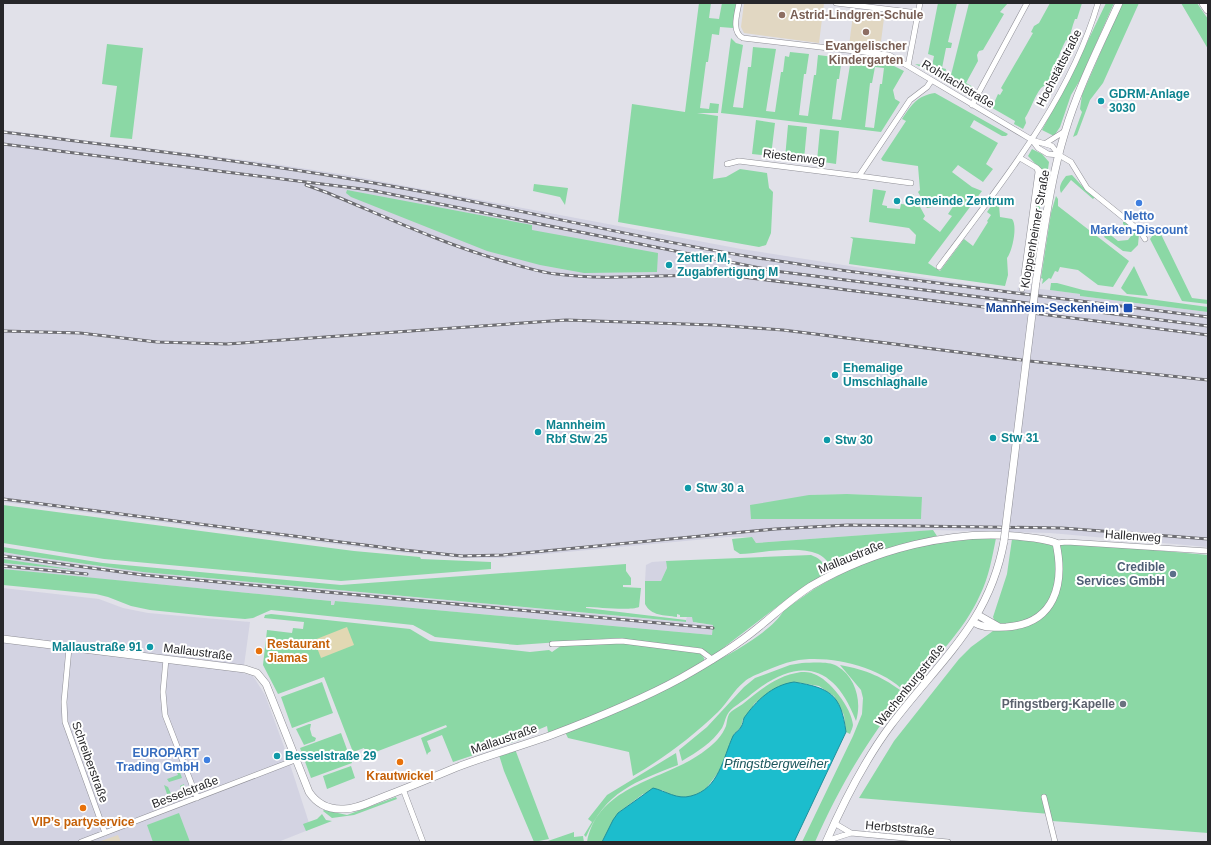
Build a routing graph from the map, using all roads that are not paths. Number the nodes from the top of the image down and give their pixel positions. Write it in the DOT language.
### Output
graph roads {
  1 [pos="739,3"];
  2 [pos="836,3"];
  3 [pos="920,3"];
  4 [pos="1027,3"];
  5 [pos="1098,3"];
  6 [pos="1119,3"];
  7 [pos="1204,3"];
  8 [pos="1208,9"];
  9 [pos="918,13"];
  10 [pos="908,66"];
  11 [pos="931,81"];
  12 [pos="972,105"];
  13 [pos="1065,132"];
  14 [pos="1032,140"];
  15 [pos="1046,144"];
  16 [pos="1059,155"];
  17 [pos="1020,158"];
  18 [pos="726,164"];
  19 [pos="1037,168"];
  20 [pos="1044,174"];
  21 [pos="859,176"];
  22 [pos="911,183"];
  23 [pos="1145,239"];
  24 [pos="939,267"];
  25 [pos="1022,289"];
  26 [pos="1004,541"];
  27 [pos="1056,543"];
  28 [pos="1208,551"];
  29 [pos="978,615"];
  30 [pos="973,622"];
  31 [pos="999,627"];
  32 [pos="3,639"];
  33 [pos="552,644"];
  34 [pos="69,648"];
  35 [pos="166,659"];
  36 [pos="713,660"];
  37 [pos="295,760"];
  38 [pos="403,789"];
  39 [pos="1044,797"];
  40 [pos="196,798"];
  41 [pos="833,825"];
  42 [pos="105,833"];
  43 [pos="851,833"];
  44 [pos="841,835"];
  45 [pos="82,842"];
  46 [pos="423,842"];
  47 [pos="826,842"];
  48 [pos="948,842"];
  49 [pos="1055,842"];
  1 -- 10 [label="street, Rohrlachstraße"];
  2 -- 9 [label="street"];
  3 -- 9 [label="street"];
  4 -- 12 [label="street"];
  5 -- 14 [label="street, Hochstättstraße"];
  6 -- 13 [label="street, Kloppenheimer Straße"];
  7 -- 8 [label="highway"];
  9 -- 10 [label="street"];
  10 -- 11 [label="street, Rohrlachstraße"];
  11 -- 12 [label="street, Rohrlachstraße"];
  11 -- 21 [label="street"];
  12 -- 14 [label="street, Rohrlachstraße"];
  13 -- 15 [label="street"];
  13 -- 16 [label="street, Kloppenheimer Straße"];
  14 -- 15 [label="street, Rohrlachstraße"];
  14 -- 16 [label="street, Rohrlachstraße"];
  14 -- 17 [label="street, Hochstättstraße"];
  15 -- 16 [label="street, Rohrlachstraße"];
  16 -- 23 [label="street"];
  16 -- 26 [label="street, Kloppenheimer Straße, bridge"];
  17 -- 19 [label="street"];
  17 -- 24 [label="street, Hochstättstraße"];
  18 -- 21 [label="street, Riestenweg"];
  19 -- 20 [label="street"];
  19 -- 25 [label="street"];
  21 -- 22 [label="street, Riestenweg"];
  26 -- 29 [label="street, Wachenburgstraße"];
  27 -- 28 [label="street, Hallenweg"];
  27 -- 31 [label="street"];
  27 -- 36 [label="street, Mallaustraße"];
  29 -- 30 [label="street, Wachenburgstraße"];
  29 -- 31 [label="street"];
  30 -- 31 [label="street"];
  30 -- 41 [label="street, Wachenburgstraße"];
  32 -- 34 [label="street, Mallaustraße"];
  33 -- 36 [label="street"];
  34 -- 35 [label="street, Mallaustraße"];
  34 -- 42 [label="street, Schreiberstraße"];
  35 -- 37 [label="street, Mallaustraße"];
  35 -- 40 [label="street"];
  36 -- 38 [label="street, Mallaustraße"];
  37 -- 38 [label="street, Mallaustraße"];
  37 -- 40 [label="street, Besselstraße"];
  38 -- 46 [label="street"];
  39 -- 49 [label="street"];
  40 -- 42 [label="street, Besselstraße"];
  41 -- 43 [label="street, Herbststraße"];
  41 -- 44 [label="street"];
  41 -- 47 [label="street, Wachenburgstraße"];
  42 -- 45 [label="street, Besselstraße"];
  43 -- 44 [label="street, Herbststraße"];
  43 -- 48 [label="street, Herbststraße"];
  44 -- 47 [label="street, Herbststraße"];
}
